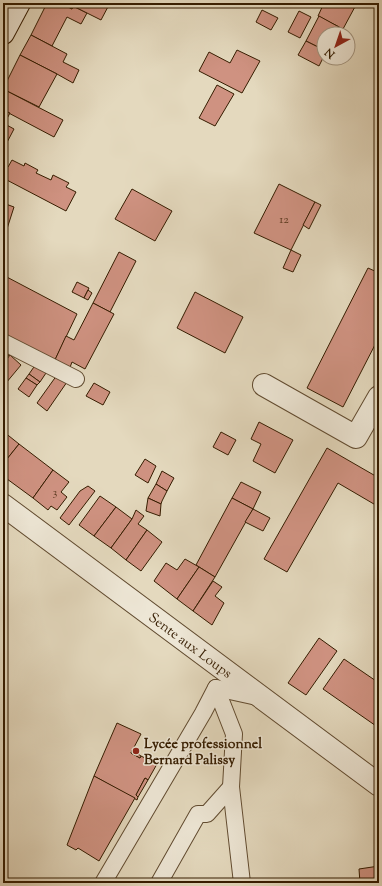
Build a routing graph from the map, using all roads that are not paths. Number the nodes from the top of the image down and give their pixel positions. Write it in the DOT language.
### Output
graph roads {
  1 [pos="19,3"];
  2 [pos="3,33"];
  3 [pos="3,342"];
  4 [pos="76,379"];
  5 [pos="264,385"];
  6 [pos="379,397"];
  7 [pos="3,505"];
  8 [pos="216,688"];
  9 [pos="262,698"];
  10 [pos="379,784"];
  11 [pos="231,787"];
  12 [pos="103,883"];
  13 [pos="159,883"];
  14 [pos="242,883"];
  1 -- 2 [label="street"];
  3 -- 4 [label="lane"];
  5 -- 6 [label="street"];
  7 -- 9 [label="street, Sente aux Loups"];
  8 -- 9 [label="lane"];
  8 -- 11 [label="lane"];
  8 -- 12 [label="lane"];
  9 -- 10 [label="street, Sente aux Loups"];
  11 -- 13 [label="lane"];
  11 -- 14 [label="lane"];
}
